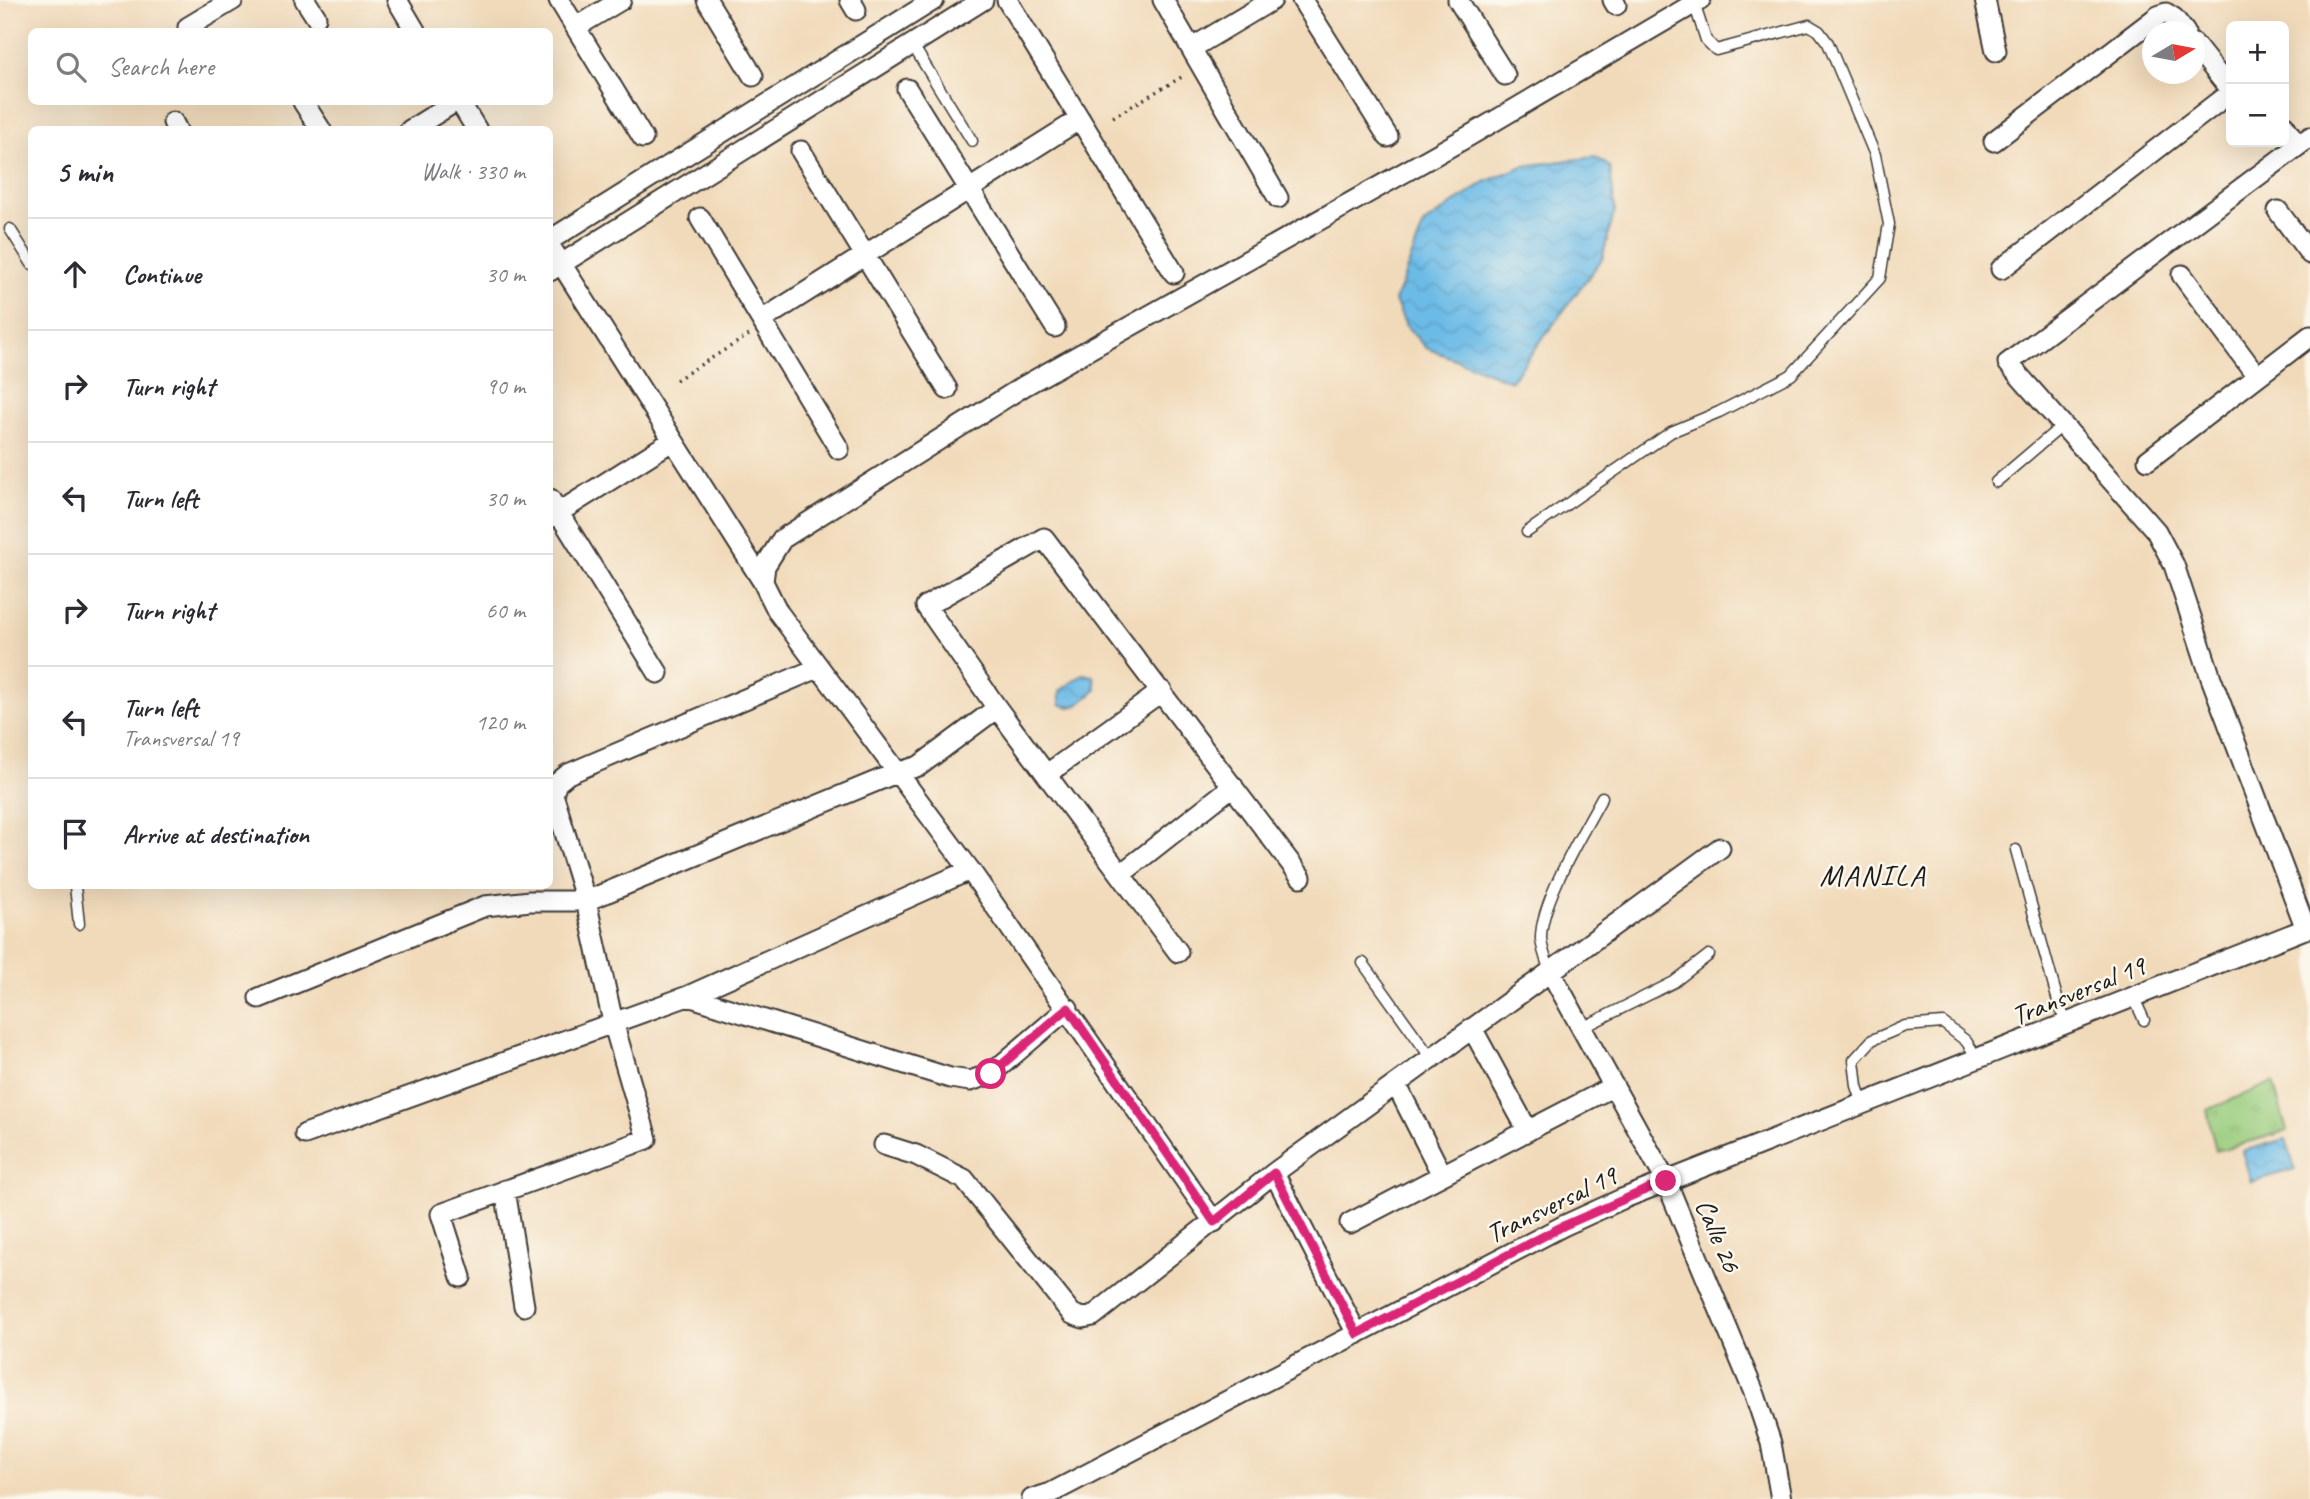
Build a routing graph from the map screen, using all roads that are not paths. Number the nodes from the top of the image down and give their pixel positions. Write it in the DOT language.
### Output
graph roads {
  1 [pos="233,0"];
  2 [pos="397,0"];
  3 [pos="559,0"];
  4 [pos="621,0"];
  5 [pos="707,0"];
  6 [pos="934,0"];
  7 [pos="983,0"];
  8 [pos="1007,0"];
  9 [pos="1163,0"];
  10 [pos="1272,0"];
  11 [pos="1302,0"];
  12 [pos="1458,0"];
  13 [pos="1985,0"];
  14 [pos="1697,2"];
  15 [pos="2151,21"];
  16 [pos="2176,21"];
  17 [pos="188,27"];
  18 [pos="576,27"];
  19 [pos="414,28"];
  20 [pos="2142,28"];
  21 [pos="912,44"];
  22 [pos="1192,48"];
  23 [pos="1996,51"];
  24 [pos="2205,58"];
  25 [pos="1505,75"];
  26 [pos="753,76"];
  27 [pos="2226,86"];
  28 [pos="907,89"];
  29 [pos="2226,96"];
  30 [pos="305,105"];
  31 [pos="452,105"];
  32 [pos="459,105"];
  33 [pos="1080,119"];
  34 [pos="318,126"];
  35 [pos="417,126"];
  36 [pos="474,126"];
  37 [pos="2289,129"];
  38 [pos="1388,137"];
  39 [pos="643,138"];
  40 [pos="972,141"];
  41 [pos="1993,141"];
  42 [pos="2304,141"];
  43 [pos="801,150"];
  44 [pos="970,189"];
  45 [pos="1278,198"];
  46 [pos="2278,211"];
  47 [pos="700,218"];
  48 [pos="10,229"];
  49 [pos="553,238"];
  50 [pos="2310,254"];
  51 [pos="864,257"];
  52 [pos="28,258"];
  53 [pos="555,267"];
  54 [pos="2001,269"];
  55 [pos="1174,273"];
  56 [pos="2182,275"];
  57 [pos="762,320"];
  58 [pos="1055,327"];
  59 [pos="2310,336"];
  60 [pos="2257,376"];
  61 [pos="947,389"];
  62 [pos="2063,425"];
  63 [pos="672,441"];
  64 [pos="839,449"];
  65 [pos="2148,460"];
  66 [pos="1996,482"];
  67 [pos="553,509"];
  68 [pos="553,512"];
  69 [pos="1527,531"];
  70 [pos="763,582"];
  71 [pos="818,668"];
  72 [pos="659,673"];
  73 [pos="1162,691"];
  74 [pos="997,708"];
  75 [pos="896,773"];
  76 [pos="1047,774"];
  77 [pos="1233,786"];
  78 [pos="1602,797"];
  79 [pos="1720,848"];
  80 [pos="2016,850"];
  81 [pos="970,870"];
  82 [pos="1121,874"];
  83 [pos="1301,877"];
  84 [pos="75,889"];
  85 [pos="586,901"];
  86 [pos="79,925"];
  87 [pos="2308,928"];
  88 [pos="1178,952"];
  89 [pos="1709,955"];
  90 [pos="1363,963"];
  91 [pos="1550,971"];
  92 [pos="688,996"];
  93 [pos="259,998"];
  94 [pos="2134,998"];
  95 [pos="1068,1008"];
  96 [pos="2144,1020"];
  97 [pos="613,1022"];
  98 [pos="2067,1024"];
  99 [pos="1472,1028"];
  100 [pos="1582,1028"];
  101 [pos="1431,1058"];
  102 [pos="1979,1059"];
  103 [pos="1396,1084"];
  104 [pos="1614,1086"];
  105 [pos="1863,1104"];
  106 [pos="1528,1131"];
  107 [pos="305,1134"];
  108 [pos="884,1145"];
  109 [pos="1274,1173"];
  110 [pos="1442,1175"];
  111 [pos="1666,1181"];
  112 [pos="505,1190"];
  113 [pos="1214,1222"];
  114 [pos="1350,1223"];
  115 [pos="461,1277"];
  116 [pos="524,1306"];
  117 [pos="1357,1334"];
  118 [pos="1052,1496"];
  119 [pos="1032,1499"];
  120 [pos="1781,1499"];
  1 -- 17 [label="street"];
  2 -- 19 [label="street"];
  3 -- 18 [label="street"];
  4 -- 18 [label="street"];
  5 -- 26 [label="street"];
  6 -- 49 [label="street"];
  7 -- 21 [label="street"];
  8 -- 33 [label="street"];
  9 -- 22 [label="street"];
  10 -- 22 [label="street"];
  11 -- 38 [label="street"];
  12 -- 25 [label="street"];
  13 -- 23 [label="street"];
  14 -- 69 [label="lane"];
  14 -- 70 [label="street"];
  15 -- 16 [label="street"];
  18 -- 39 [label="street"];
  20 -- 41 [label="street"];
  21 -- 40 [label="lane"];
  21 -- 53 [label="street"];
  22 -- 45 [label="street"];
  24 -- 27 [label="street"];
  28 -- 44 [label="street"];
  29 -- 54 [label="street"];
  30 -- 34 [label="street"];
  31 -- 35 [label="street"];
  32 -- 36 [label="street"];
  33 -- 44 [label="street"];
  33 -- 55 [label="street"];
  37 -- 42 [label="street"];
  42 -- 62 [label="street"];
  43 -- 51 [label="street"];
  44 -- 51 [label="street"];
  44 -- 58 [label="street"];
  46 -- 50 [label="street"];
  47 -- 57 [label="street"];
  48 -- 52 [label="lane"];
  51 -- 57 [label="street"];
  51 -- 61 [label="street"];
  53 -- 63 [label="street"];
  56 -- 60 [label="street"];
  57 -- 64 [label="street"];
  59 -- 60 [label="street"];
  60 -- 65 [label="street"];
  62 -- 66 [label="lane"];
  62 -- 87 [label="street"];
  63 -- 67 [label="street"];
  63 -- 70 [label="street"];
  68 -- 72 [label="street"];
  70 -- 71 [label="street"];
  71 -- 75 [label="street"];
  71 -- 85 [label="street"];
  73 -- 74 [label="street"];
  73 -- 76 [label="street"];
  73 -- 77 [label="street"];
  74 -- 75 [label="street"];
  74 -- 76 [label="street"];
  75 -- 81 [label="street"];
  75 -- 85 [label="street"];
  76 -- 82 [label="street"];
  77 -- 82 [label="street"];
  77 -- 83 [label="street"];
  78 -- 91 [label="lane"];
  79 -- 91 [label="street"];
  80 -- 98 [label="lane"];
  81 -- 92 [label="street"];
  81 -- 95 [label="street"];
  82 -- 88 [label="street"];
  84 -- 86 [label="lane"];
  85 -- 93 [label="street"];
  85 -- 97 [label="street"];
  87 -- 94 [label="street, Transversal 19"];
  89 -- 100 [label="lane"];
  90 -- 101 [label="lane"];
  91 -- 99 [label="street"];
  91 -- 100 [label="street, Calle 26"];
  92 -- 95 [label="street"];
  92 -- 97 [label="street"];
  94 -- 96 [label="lane"];
  94 -- 98 [label="street, Transversal 19"];
  95 -- 113 [label="street"];
  97 -- 107 [label="street"];
  97 -- 112 [label="street"];
  98 -- 102 [label="street, Transversal 19"];
  99 -- 101 [label="street"];
  99 -- 106 [label="street"];
  100 -- 104 [label="street, Calle 26"];
  101 -- 103 [label="street"];
  102 -- 105 [label="street, Transversal 19"];
  102 -- 105 [label="lane"];
  103 -- 109 [label="street"];
  103 -- 110 [label="street"];
  104 -- 106 [label="street"];
  104 -- 111 [label="street, Calle 26"];
  105 -- 111 [label="street, Transversal 19"];
  106 -- 110 [label="street"];
  108 -- 113 [label="street"];
  109 -- 113 [label="street"];
  109 -- 117 [label="street"];
  110 -- 114 [label="street"];
  111 -- 117 [label="street, Transversal 19"];
  111 -- 120 [label="street, Calle 26"];
  112 -- 115 [label="street"];
  112 -- 116 [label="street"];
  117 -- 118 [label="street, Transversal 19"];
  118 -- 119 [label="street, Transversal 19"];
}
